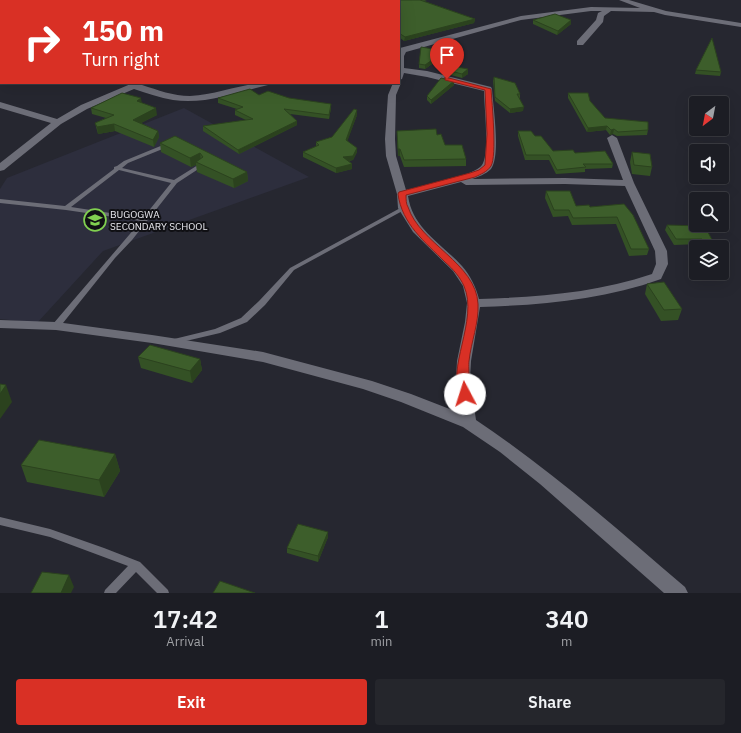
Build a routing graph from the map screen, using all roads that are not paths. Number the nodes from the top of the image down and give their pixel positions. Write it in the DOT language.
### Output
graph roads {
  1 [pos="622,0"];
  2 [pos="610,9"];
  3 [pos="654,10"];
  4 [pos="741,25"];
  5 [pos="580,43"];
  6 [pos="400,49"];
  7 [pos="400,73"];
  8 [pos="114,84"];
  9 [pos="137,84"];
  10 [pos="261,84"];
  11 [pos="396,84"];
  12 [pos="0,105"];
  13 [pos="84,107"];
  14 [pos="58,122"];
  15 [pos="612,138"];
  16 [pos="163,147"];
  17 [pos="200,166"];
  18 [pos="0,168"];
  19 [pos="116,168"];
  20 [pos="175,182"];
  21 [pos="629,183"];
  22 [pos="440,185"];
  23 [pos="402,194"];
  24 [pos="0,201"];
  25 [pos="66,208"];
  26 [pos="404,208"];
  27 [pos="144,220"];
  28 [pos="474,303"];
  29 [pos="0,324"];
  30 [pos="56,326"];
  31 [pos="171,342"];
  32 [pos="469,423"];
  33 [pos="0,521"];
  34 [pos="136,565"];
  35 [pos="109,593"];
  36 [pos="164,593"];
  37 [pos="678,593"];
  1 -- 3 [label="street"];
  2 -- 3 [label="street"];
  2 -- 5 [label="street"];
  2 -- 6 [label="street"];
  3 -- 4 [label="street"];
  6 -- 7 [label="street"];
  7 -- 22 [label="street"];
  8 -- 13 [label="street"];
  9 -- 10 [label="street"];
  9 -- 13 [label="street"];
  11 -- 23 [label="street"];
  12 -- 14 [label="street"];
  13 -- 14 [label="street"];
  14 -- 18 [label="street"];
  15 -- 21 [label="street"];
  16 -- 19 [label="lane"];
  17 -- 20 [label="lane"];
  19 -- 20 [label="lane"];
  19 -- 25 [label="lane"];
  20 -- 27 [label="lane"];
  21 -- 22 [label="street"];
  21 -- 28 [label="street"];
  22 -- 23 [label="street"];
  23 -- 26 [label="street"];
  24 -- 25 [label="lane"];
  25 -- 27 [label="lane"];
  26 -- 28 [label="street"];
  26 -- 31 [label="lane"];
  27 -- 30 [label="lane"];
  28 -- 32 [label="street"];
  29 -- 30 [label="street"];
  30 -- 31 [label="street"];
  31 -- 32 [label="street"];
  32 -- 37 [label="street"];
  33 -- 34 [label="lane"];
  34 -- 35 [label="lane"];
  34 -- 36 [label="lane"];
}
